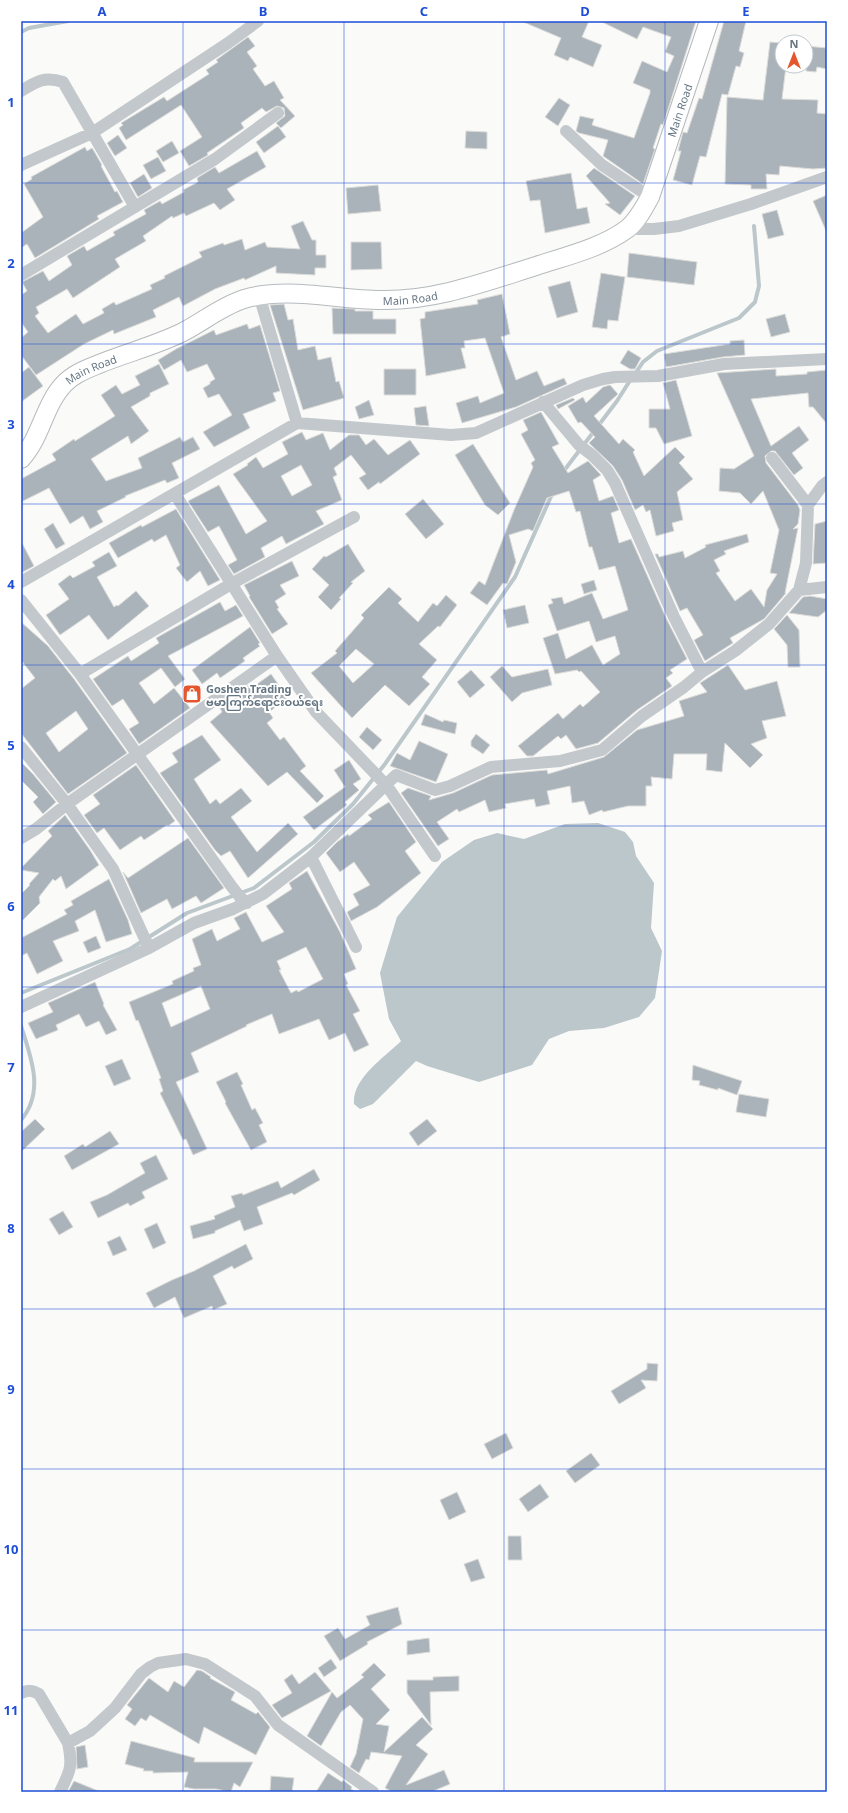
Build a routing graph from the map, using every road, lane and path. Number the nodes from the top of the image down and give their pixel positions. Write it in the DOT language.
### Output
graph roads {
  1 [pos="258,21"];
  2 [pos="709,21"];
  3 [pos="21,91"];
  4 [pos="278,113"];
  5 [pos="566,131"];
  6 [pos="92,133"];
  7 [pos="21,165"];
  8 [pos="827,177"];
  9 [pos="650,197"];
  10 [pos="135,207"];
  11 [pos="627,229"];
  12 [pos="21,275"];
  13 [pos="259,295"];
  14 [pos="827,359"];
  15 [pos="543,402"];
  16 [pos="297,423"];
  17 [pos="772,458"];
  18 [pos="21,459"];
  19 [pos="827,482"];
  20 [pos="175,494"];
  21 [pos="808,505"];
  22 [pos="354,517"];
  23 [pos="21,582"];
  24 [pos="231,584"];
  25 [pos="827,587"];
  26 [pos="799,590"];
  27 [pos="21,600"];
  28 [pos="277,656"];
  29 [pos="702,672"];
  30 [pos="80,674"];
  31 [pos="21,747"];
  32 [pos="138,754"];
  33 [pos="380,779"];
  34 [pos="67,804"];
  35 [pos="21,838"];
  36 [pos="435,856"];
  37 [pos="311,857"];
  38 [pos="243,900"];
  39 [pos="356,947"];
  40 [pos="149,948"];
  41 [pos="21,1007"];
  42 [pos="21,1693"];
  43 [pos="68,1743"];
  44 [pos="60,1792"];
  45 [pos="373,1792"];
  1 -- 6 [label="street"];
  2 -- 9 [label="main road, Main Road"];
  3 -- 6 [label="street"];
  4 -- 10 [label="street"];
  5 -- 9 [label="street"];
  6 -- 7 [label="street"];
  6 -- 10 [label="street"];
  8 -- 11 [label="street"];
  9 -- 11 [label="main road, Main Road"];
  10 -- 12 [label="street"];
  11 -- 13 [label="main road, Main Road"];
  13 -- 16 [label="street"];
  13 -- 18 [label="main road, Main Road"];
  14 -- 15 [label="street"];
  15 -- 16 [label="street"];
  15 -- 29 [label="street"];
  16 -- 20 [label="street"];
  17 -- 21 [label="street"];
  19 -- 21 [label="street"];
  20 -- 23 [label="street"];
  20 -- 24 [label="street"];
  21 -- 26 [label="street"];
  22 -- 24 [label="street"];
  24 -- 28 [label="street"];
  24 -- 30 [label="street"];
  25 -- 26 [label="street"];
  26 -- 29 [label="street"];
  27 -- 30 [label="street"];
  28 -- 32 [label="street"];
  28 -- 33 [label="street"];
  29 -- 33 [label="street"];
  30 -- 32 [label="street"];
  31 -- 34 [label="street"];
  32 -- 34 [label="street"];
  32 -- 38 [label="street"];
  33 -- 36 [label="street"];
  33 -- 37 [label="street"];
  34 -- 35 [label="street"];
  34 -- 40 [label="street"];
  37 -- 38 [label="street"];
  37 -- 39 [label="street"];
  38 -- 40 [label="street"];
  40 -- 41 [label="street"];
  42 -- 43 [label="street"];
  43 -- 44 [label="street"];
  43 -- 45 [label="street"];
}
